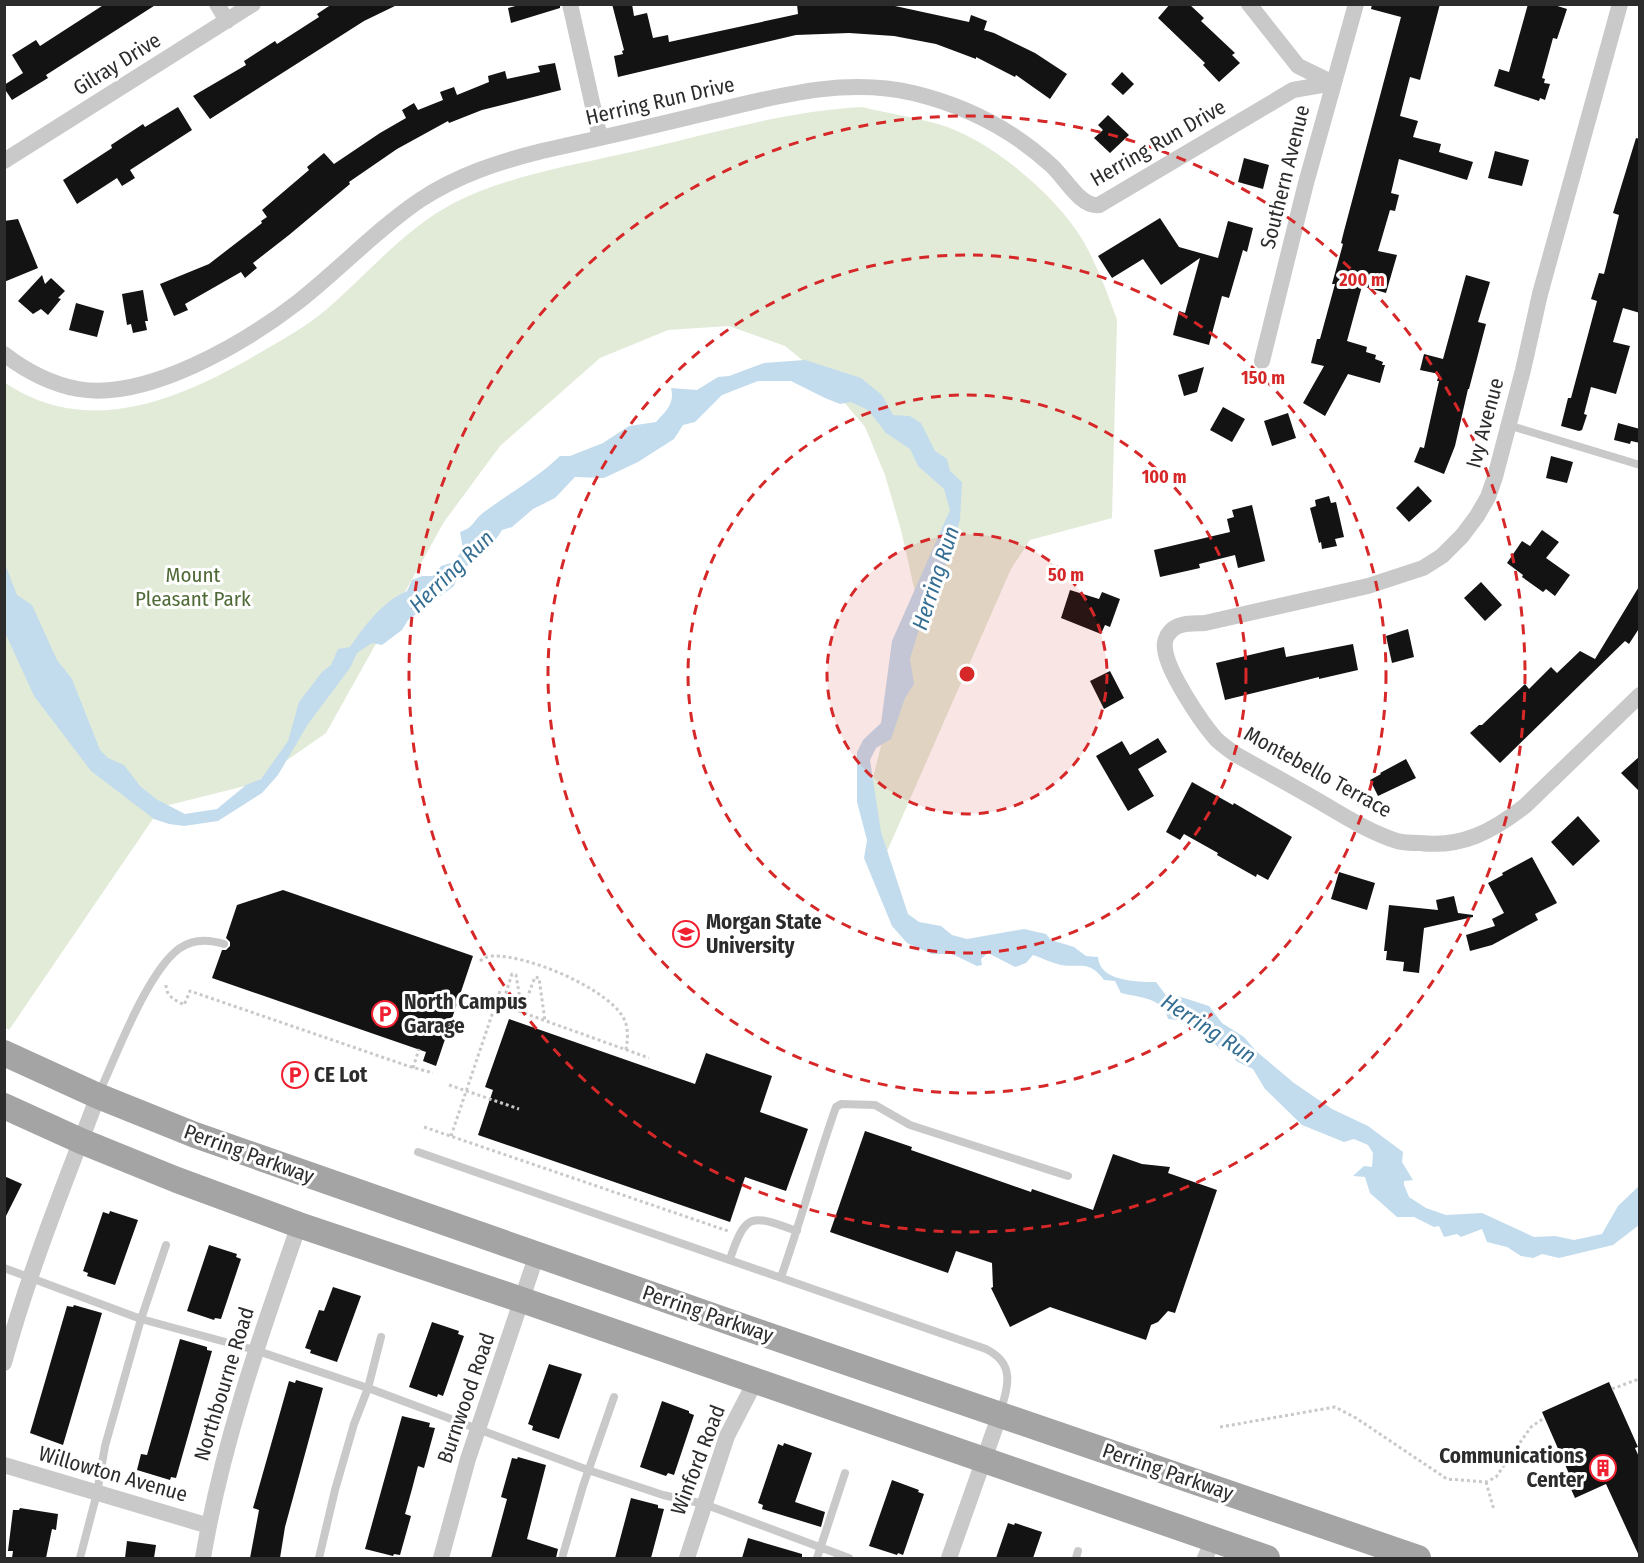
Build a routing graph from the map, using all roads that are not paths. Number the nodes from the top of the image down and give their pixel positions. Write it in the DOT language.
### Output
graph roads {
  1 [pos="217,4"];
  2 [pos="253,4"];
  3 [pos="570,4"];
  4 [pos="1249,4"];
  5 [pos="1356,4"];
  6 [pos="1620,4"];
  7 [pos="226,21"];
  8 [pos="1333,83"];
  9 [pos="600,138"];
  10 [pos="4,161"];
  11 [pos="4,354"];
  12 [pos="1262,361"];
  13 [pos="1508,425"];
  14 [pos="1640,465"];
  15 [pos="1166,638"];
  16 [pos="1640,695"];
  17 [pos="224,944"];
  18 [pos="4,1053"];
  19 [pos="98,1096"];
  20 [pos="4,1106"];
  21 [pos="81,1141"];
  22 [pos="417,1152"];
  23 [pos="1068,1176"];
  24 [pos="299,1225"];
  25 [pos="797,1231"];
  26 [pos="166,1245"];
  27 [pos="537,1254"];
  28 [pos="730,1259"];
  29 [pos="4,1268"];
  30 [pos="30,1277"];
  31 [pos="781,1277"];
  32 [pos="522,1300"];
  33 [pos="141,1319"];
  34 [pos="381,1338"];
  35 [pos="255,1350"];
  36 [pos="4,1363"];
  37 [pos="756,1380"];
  38 [pos="368,1388"];
  39 [pos="614,1397"];
  40 [pos="1000,1414"];
  41 [pos="479,1428"];
  42 [pos="984,1459"];
  43 [pos="4,1465"];
  44 [pos="588,1470"];
  45 [pos="845,1473"];
  46 [pos="97,1493"];
  47 [pos="704,1504"];
  48 [pos="209,1526"];
  49 [pos="820,1549"];
  50 [pos="1209,1549"];
  51 [pos="80,1558"];
  52 [pos="203,1558"];
  53 [pos="319,1558"];
  54 [pos="441,1558"];
  55 [pos="562,1558"];
  56 [pos="687,1558"];
  57 [pos="817,1558"];
  58 [pos="849,1558"];
  59 [pos="949,1558"];
  60 [pos="1267,1558"];
  61 [pos="1418,1558"];
  1 -- 7 [label="street"];
  2 -- 7 [label="street, Gilray Drive"];
  3 -- 9 [label="street"];
  4 -- 8 [label="street"];
  5 -- 8 [label="street, Southern Avenue"];
  6 -- 13 [label="street, Ivy Avenue"];
  7 -- 10 [label="street, Gilray Drive"];
  8 -- 9 [label="street, Herring Run Drive"];
  8 -- 12 [label="street, Southern Avenue"];
  9 -- 11 [label="street, Herring Run Drive"];
  13 -- 14 [label="lane"];
  13 -- 15 [label="street, Ivy Avenue"];
  15 -- 16 [label="street, Montebello Terrace"];
  17 -- 19 [label="lane"];
  18 -- 19 [label="main road, Perring Parkway"];
  19 -- 21 [label="street"];
  19 -- 27 [label="main road, Perring Parkway"];
  20 -- 21 [label="main road"];
  21 -- 24 [label="main road"];
  21 -- 30 [label="street"];
  22 -- 28 [label="lane"];
  23 -- 25 [label="lane"];
  24 -- 32 [label="main road"];
  24 -- 35 [label="street, Northbourne Road"];
  25 -- 28 [label="lane"];
  25 -- 31 [label="lane"];
  26 -- 33 [label="lane"];
  27 -- 32 [label="street, Burnwood Road"];
  27 -- 40 [label="main road, Perring Parkway"];
  28 -- 31 [label="lane"];
  29 -- 30 [label="lane"];
  30 -- 33 [label="lane"];
  30 -- 36 [label="street"];
  31 -- 40 [label="lane"];
  32 -- 37 [label="main road"];
  32 -- 41 [label="street, Burnwood Road"];
  33 -- 35 [label="lane"];
  33 -- 46 [label="lane"];
  34 -- 38 [label="lane"];
  35 -- 38 [label="lane"];
  35 -- 48 [label="street, Northbourne Road"];
  37 -- 42 [label="main road"];
  37 -- 47 [label="street, Winford Road"];
  38 -- 41 [label="lane"];
  38 -- 53 [label="lane"];
  39 -- 44 [label="lane"];
  40 -- 42 [label="street"];
  40 -- 61 [label="main road, Perring Parkway"];
  41 -- 44 [label="lane"];
  41 -- 54 [label="street, Burnwood Road"];
  42 -- 50 [label="main road"];
  42 -- 59 [label="street"];
  43 -- 46 [label="street, Willowton Avenue"];
  44 -- 47 [label="lane"];
  44 -- 55 [label="lane"];
  45 -- 49 [label="lane"];
  46 -- 48 [label="street, Willowton Avenue"];
  46 -- 51 [label="lane"];
  47 -- 49 [label="lane"];
  47 -- 56 [label="street, Winford Road"];
  48 -- 52 [label="street, Northbourne Road"];
  49 -- 57 [label="lane"];
  49 -- 58 [label="lane"];
  50 -- 60 [label="main road"];
}
